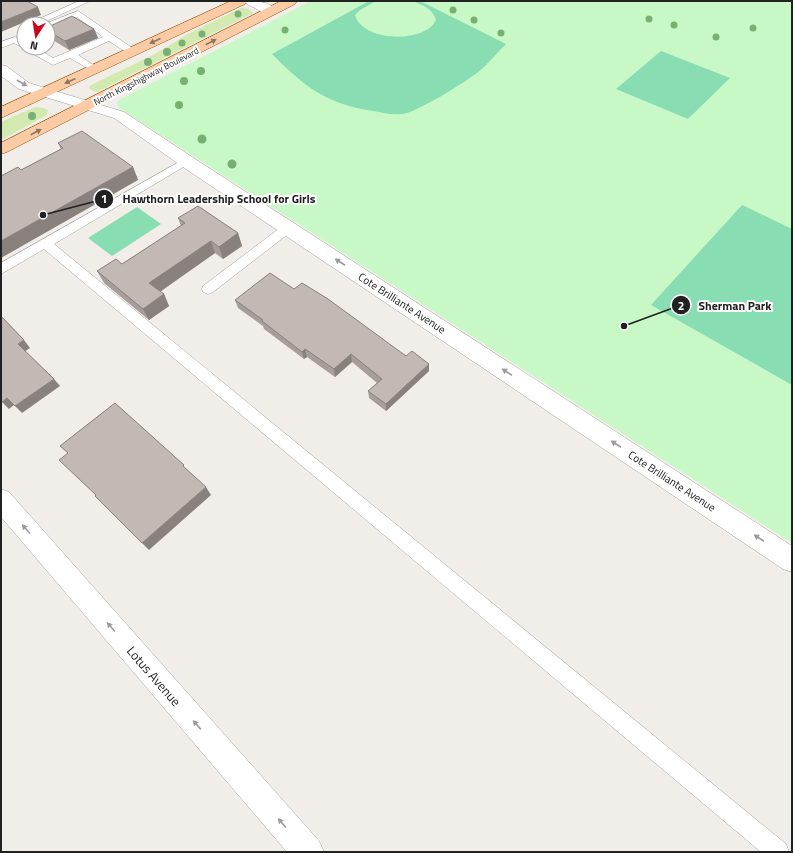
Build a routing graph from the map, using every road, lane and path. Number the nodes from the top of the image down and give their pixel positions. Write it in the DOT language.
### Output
graph roads {
  1 [pos="241,1"];
  2 [pos="251,1"];
  3 [pos="291,1"];
  4 [pos="81,2"];
  5 [pos="271,11"];
  6 [pos="50,16"];
  7 [pos="56,23"];
  8 [pos="16,34"];
  9 [pos="1,37"];
  10 [pos="110,37"];
  11 [pos="15,40"];
  12 [pos="1,45"];
  13 [pos="132,52"];
  14 [pos="72,55"];
  15 [pos="43,56"];
  16 [pos="1,69"];
  17 [pos="94,69"];
  18 [pos="45,92"];
  19 [pos="89,105"];
  20 [pos="1,113"];
  21 [pos="1,149"];
  22 [pos="186,161"];
  23 [pos="288,228"];
  24 [pos="45,243"];
  25 [pos="1,269"];
  26 [pos="208,290"];
  27 [pos="1,500"];
  28 [pos="792,560"];
  29 [pos="308,852"];
  30 [pos="778,852"];
  1 -- 13 [label="main road, one-way"];
  2 -- 5 [label="street"];
  3 -- 5 [label="main road, North Kingshighway Boulevard"];
  4 -- 6 [label="lane"];
  19 -- 5 [label="main road, North Kingshighway Boulevard, one-way"];
  7 -- 10 [label="lane"];
  8 -- 9 [label="lane"];
  10 -- 13 [label="lane"];
  10 -- 14 [label="lane"];
  11 -- 12 [label="lane"];
  13 -- 17 [label="main road"];
  14 -- 15 [label="lane"];
  14 -- 17 [label="lane"];
  16 -- 18 [label="street, Cote Brilliante Avenue, one-way"];
  17 -- 18 [label="main road, one-way"];
  18 -- 19 [label="street, Cote Brilliante Avenue"];
  18 -- 20 [label="main road"];
  21 -- 19 [label="main road, North Kingshighway Boulevard, one-way"];
  19 -- 22 [label="street, Cote Brilliante Avenue"];
  22 -- 23 [label="street, Cote Brilliante Avenue"];
  22 -- 24 [label="lane"];
  23 -- 26 [label="lane"];
  28 -- 23 [label="street, Cote Brilliante Avenue, one-way"];
  24 -- 25 [label="lane"];
  24 -- 30 [label="lane"];
  29 -- 27 [label="street, Lotus Avenue, one-way"];
}
